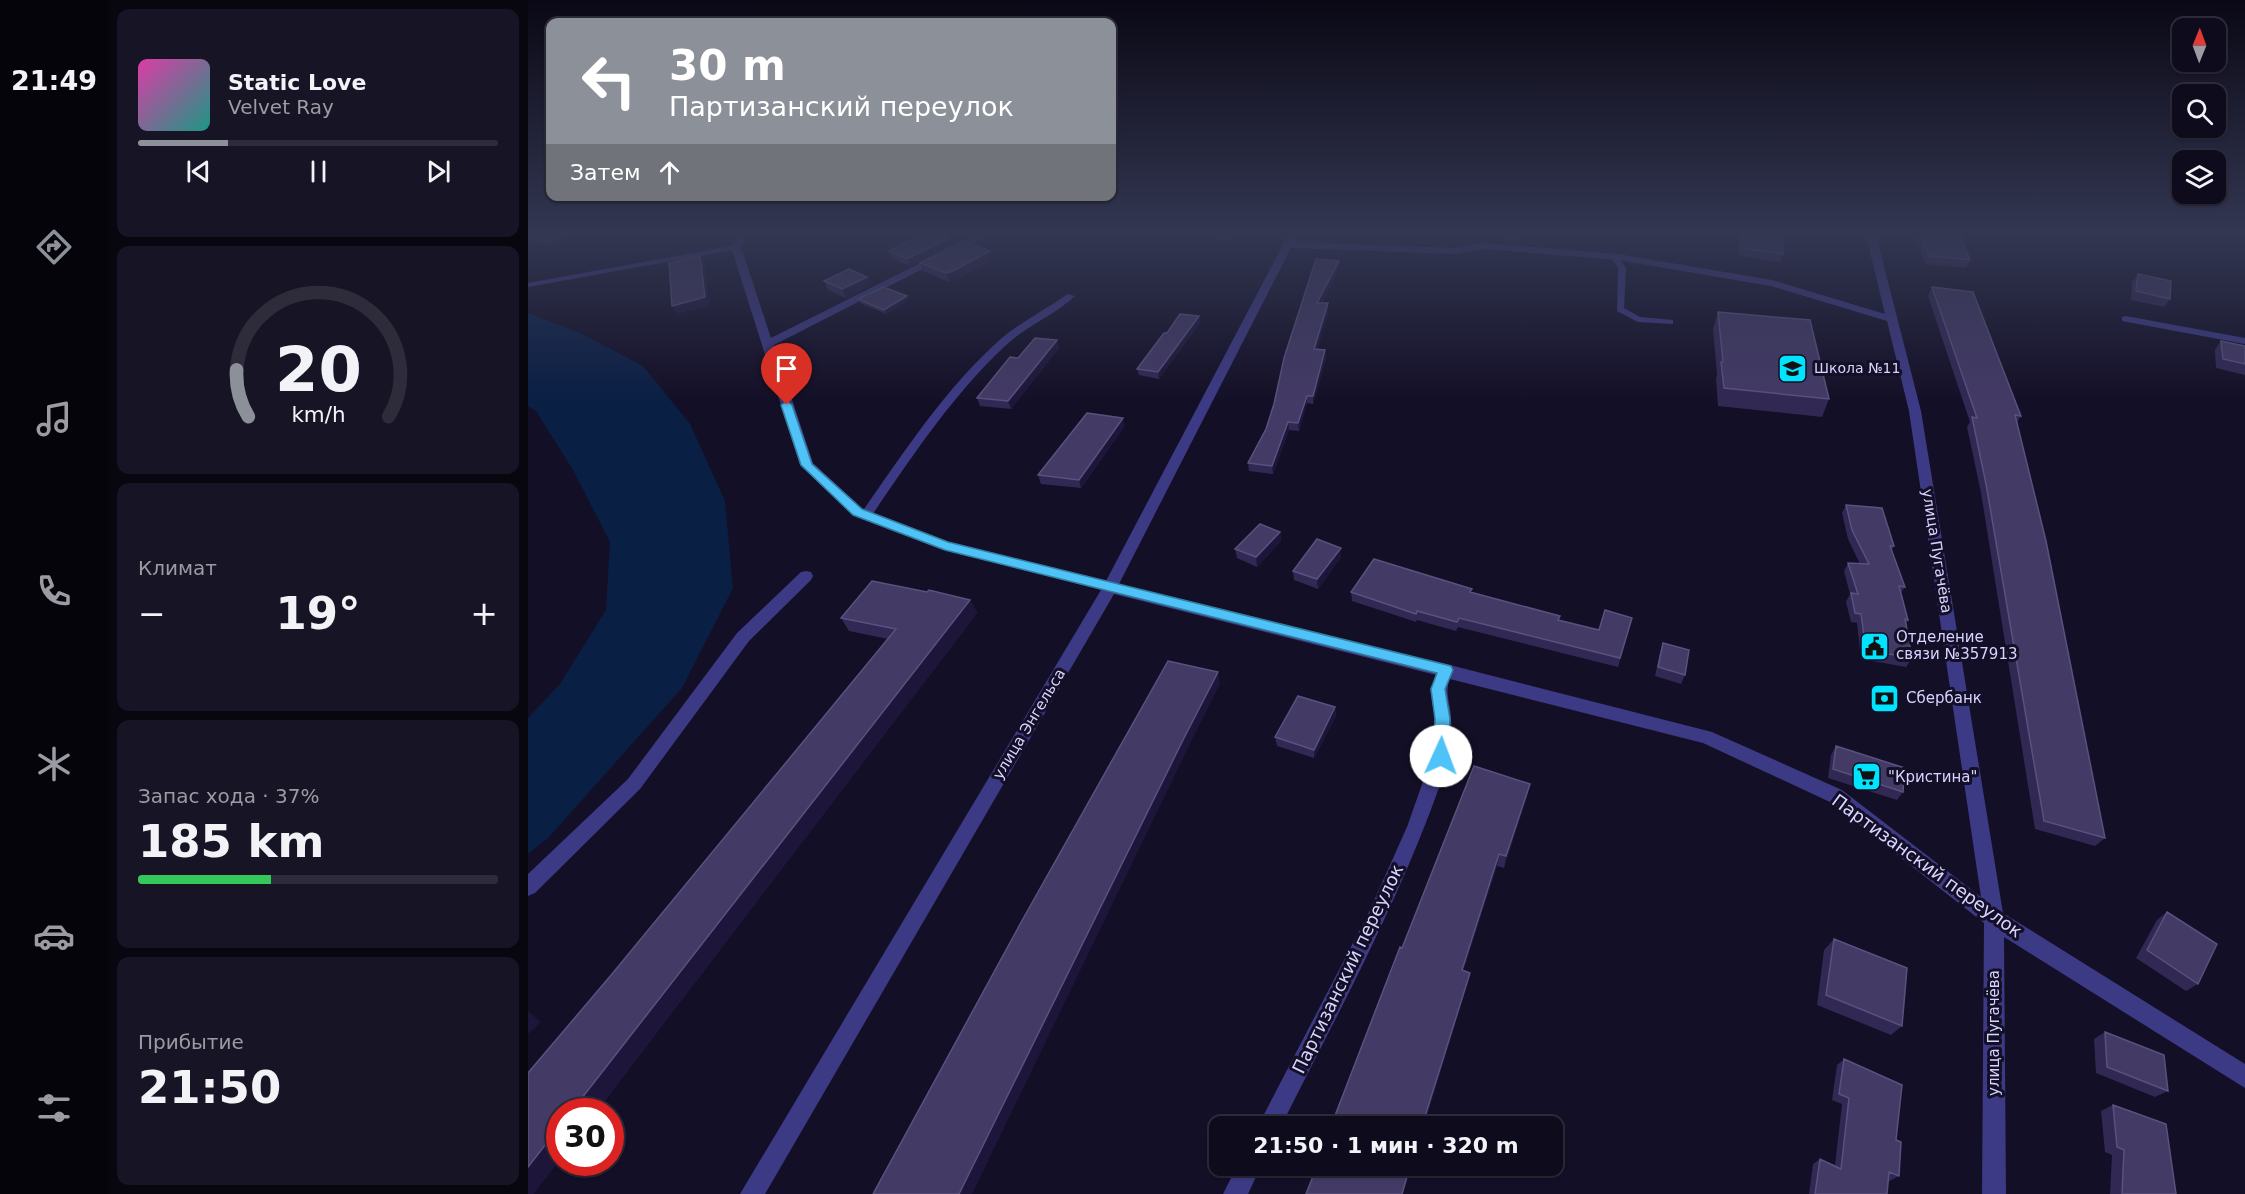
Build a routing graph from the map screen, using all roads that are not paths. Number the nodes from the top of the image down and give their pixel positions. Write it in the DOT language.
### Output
graph roads {
  1 [pos="750,291"];
  2 [pos="873,291"];
  3 [pos="1265,291"];
  4 [pos="1621,291"];
  5 [pos="1798,291"];
  6 [pos="1883,291"];
  7 [pos="1071,296"];
  8 [pos="2126,318"];
  9 [pos="1892,319"];
  10 [pos="1670,322"];
  11 [pos="2245,341"];
  12 [pos="767,344"];
  13 [pos="862,514"];
  14 [pos="806,576"];
  15 [pos="1111,586"];
  16 [pos="1446,670"];
  17 [pos="528,886"];
  18 [pos="1994,919"];
  19 [pos="2245,1077"];
  20 [pos="1274,1116"];
  21 [pos="1244,1176"];
  22 [pos="752,1194"];
  23 [pos="1235,1194"];
  24 [pos="1994,1194"];
  1 -- 12 [label="street"];
  2 -- 12 [label="street"];
  3 -- 15 [label="street, улица Энгельса"];
  4 -- 10 [label="lane"];
  5 -- 9 [label="street, улица Энгельса"];
  6 -- 9 [label="street, улица Пугачёва"];
  7 -- 13 [label="lane"];
  8 -- 11 [label="street"];
  9 -- 18 [label="street, улица Пугачёва"];
  12 -- 13 [label="street"];
  13 -- 15 [label="street, Партизанский переулок"];
  14 -- 17 [label="street"];
  15 -- 16 [label="street, Партизанский переулок"];
  15 -- 22 [label="street, улица Энгельса"];
  16 -- 18 [label="street, Партизанский переулок"];
  16 -- 20 [label="street, Партизанский переулок"];
  18 -- 19 [label="street, Партизанский переулок"];
  18 -- 24 [label="street, улица Пугачёва"];
  21 -- 23 [label="street"];
}
